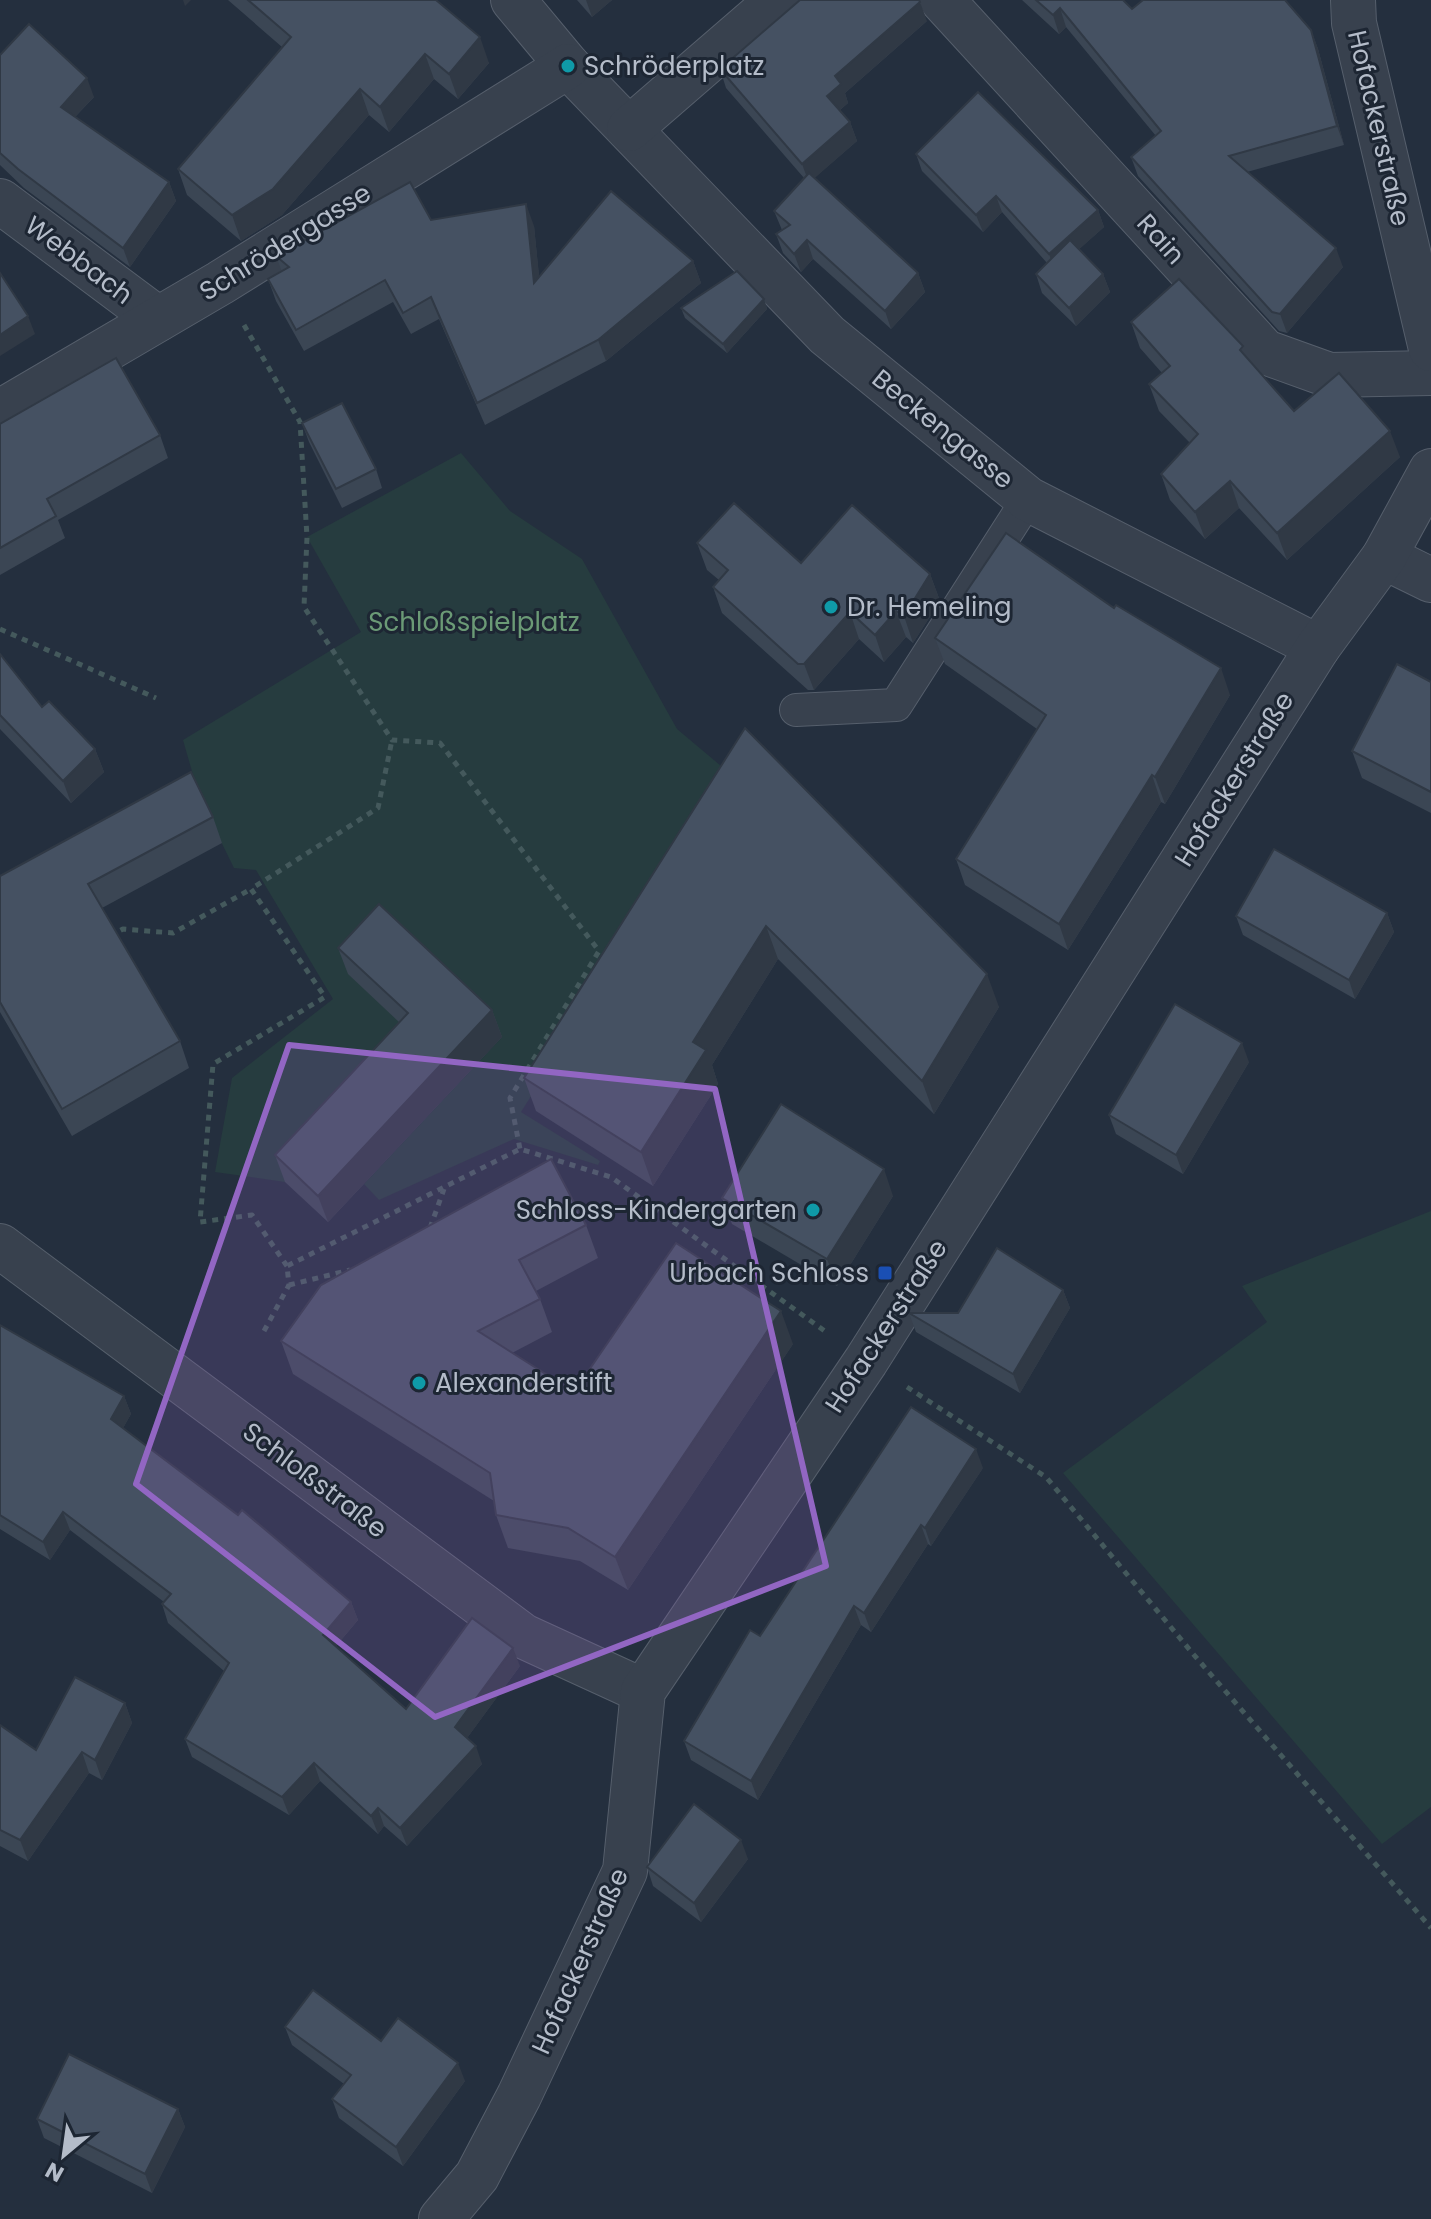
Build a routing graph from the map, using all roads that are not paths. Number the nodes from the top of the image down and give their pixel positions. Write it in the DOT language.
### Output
graph roads {
  1 [pos="513,0"];
  2 [pos="778,0"];
  3 [pos="942,0"];
  4 [pos="1353,0"];
  5 [pos="568,66"];
  6 [pos="629,129"];
  7 [pos="0,201"];
  8 [pos="158,319"];
  9 [pos="1431,349"];
  10 [pos="1431,373"];
  11 [pos="0,412"];
  12 [pos="1431,471"];
  13 [pos="1028,499"];
  14 [pos="1384,557"];
  15 [pos="1431,580"];
  16 [pos="1318,647"];
  17 [pos="796,710"];
  18 [pos="0,1246"];
  19 [pos="643,1691"];
  20 [pos="441,2219"];
  1 -- 5 [label="street, Beckengasse"];
  2 -- 6 [label="street"];
  3 -- 10 [label="street, Rain"];
  4 -- 9 [label="street, Hofackerstraße"];
  5 -- 6 [label="street, Beckengasse"];
  5 -- 8 [label="street, Schrödergasse"];
  6 -- 13 [label="street, Beckengasse"];
  7 -- 8 [label="street, Webbach"];
  8 -- 11 [label="street, Schrödergasse"];
  12 -- 14 [label="street, Hofackerstraße"];
  13 -- 16 [label="street, Beckengasse"];
  13 -- 17 [label="lane"];
  14 -- 15 [label="street"];
  14 -- 16 [label="street, Hofackerstraße"];
  16 -- 19 [label="street, Hofackerstraße"];
  18 -- 19 [label="street, Schloßstraße"];
  19 -- 20 [label="street, Hofackerstraße"];
}
